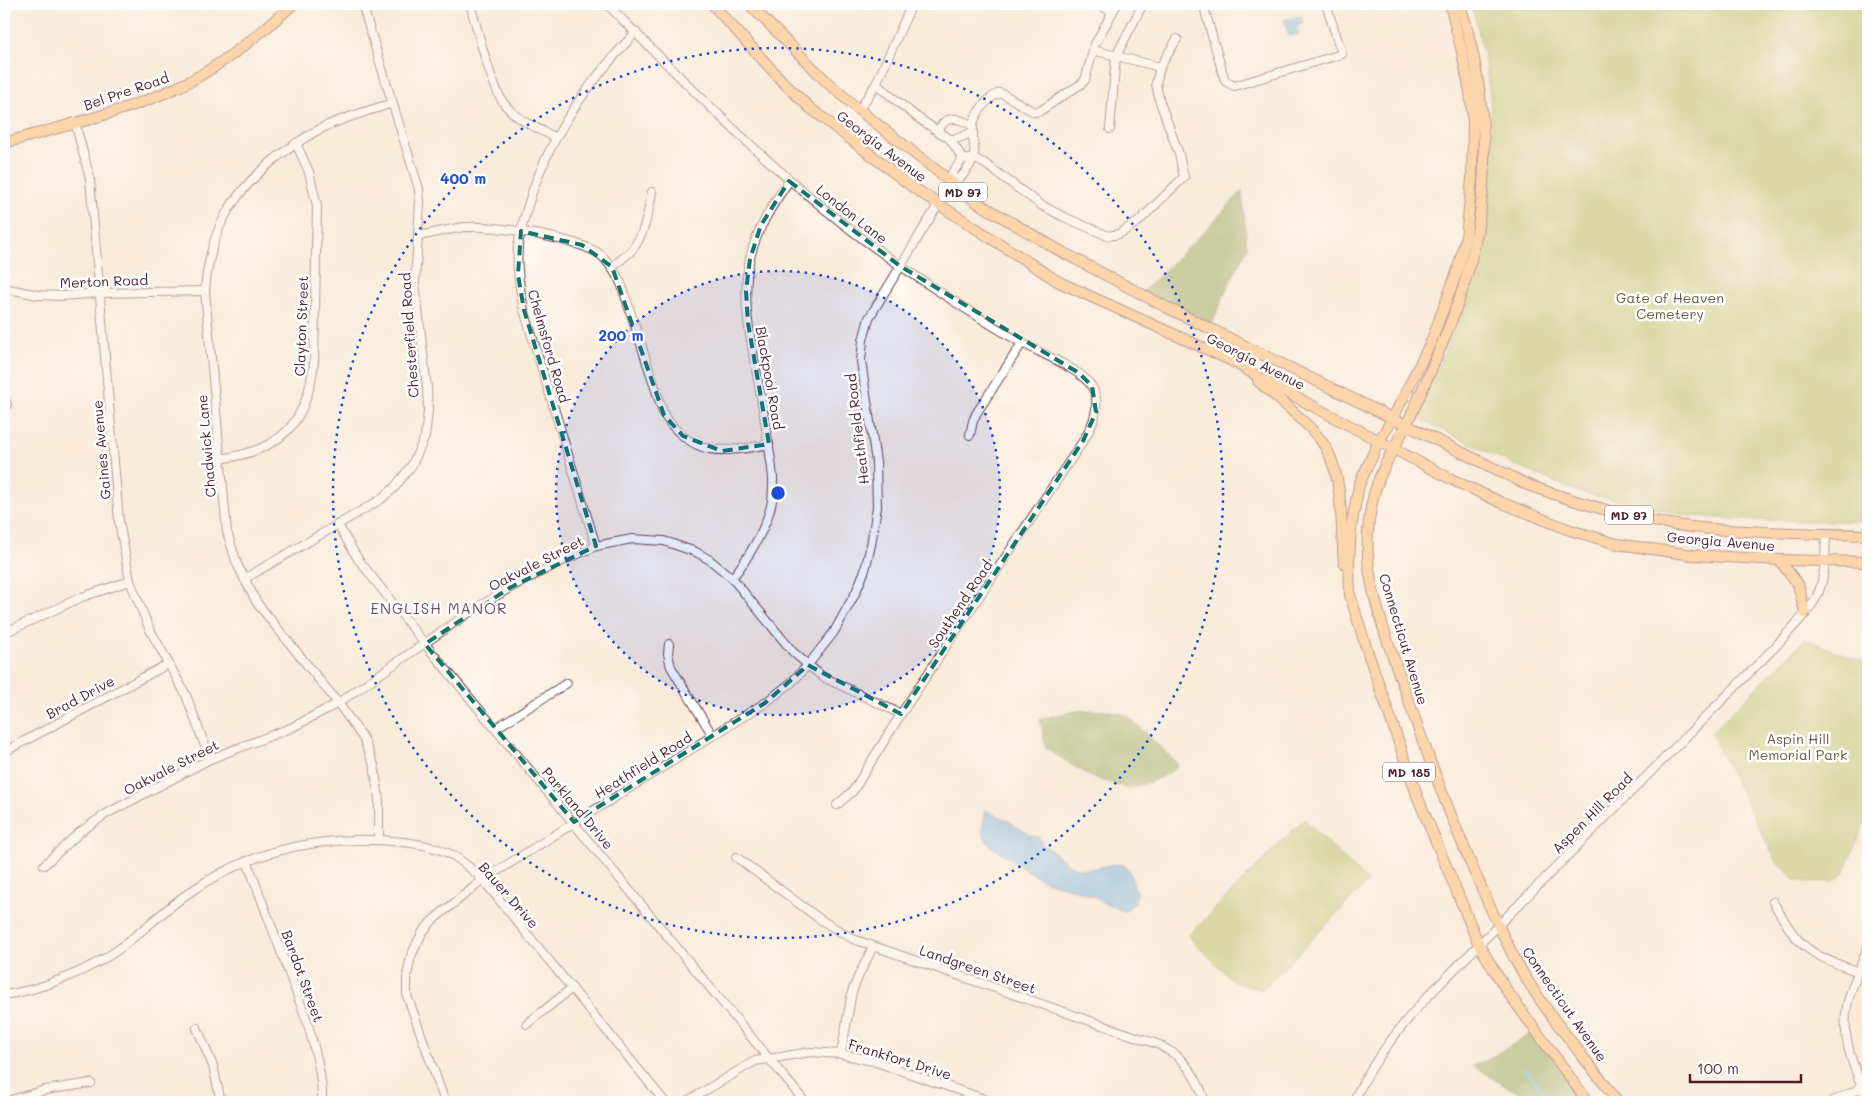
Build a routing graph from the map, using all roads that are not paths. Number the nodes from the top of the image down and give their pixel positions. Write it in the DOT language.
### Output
graph roads {
  1 [pos="293,4"];
  2 [pos="362,4"];
  3 [pos="470,4"];
  4 [pos="608,4"];
  5 [pos="712,4"];
  6 [pos="749,4"];
  7 [pos="912,4"];
  8 [pos="1098,4"];
  9 [pos="1117,4"];
  10 [pos="1143,4"];
  11 [pos="1202,4"];
  12 [pos="1326,4"];
  13 [pos="1450,4"];
  14 [pos="1460,4"];
  15 [pos="1112,12"];
  16 [pos="636,32"];
  17 [pos="1177,39"];
  18 [pos="1093,50"];
  19 [pos="1116,56"];
  20 [pos="1160,67"];
  21 [pos="876,84"];
  22 [pos="393,103"];
  23 [pos="859,110"];
  24 [pos="75,122"];
  25 [pos="973,129"];
  26 [pos="1110,129"];
  27 [pos="938,132"];
  28 [pos="555,137"];
  29 [pos="950,139"];
  30 [pos="4,143"];
  31 [pos="296,143"];
  32 [pos="963,159"];
  33 [pos="975,159"];
  34 [pos="789,181"];
  35 [pos="951,182"];
  36 [pos="652,192"];
  37 [pos="938,205"];
  38 [pos="520,231"];
  39 [pos="418,236"];
  40 [pos="900,266"];
  41 [pos="612,267"];
  42 [pos="4,288"];
  43 [pos="205,292"];
  44 [pos="100,293"];
  45 [pos="1022,343"];
  46 [pos="1244,368"];
  47 [pos="4,396"];
  48 [pos="4,410"];
  49 [pos="1096,412"];
  50 [pos="1393,418"];
  51 [pos="1406,425"];
  52 [pos="970,435"];
  53 [pos="1379,441"];
  54 [pos="769,444"];
  55 [pos="1393,449"];
  56 [pos="219,459"];
  57 [pos="338,525"];
  58 [pos="1826,534"];
  59 [pos="1868,535"];
  60 [pos="596,546"];
  61 [pos="1779,560"];
  62 [pos="1824,562"];
  63 [pos="1868,562"];
  64 [pos="732,578"];
  65 [pos="244,579"];
  66 [pos="130,580"];
  67 [pos="1350,595"];
  68 [pos="1805,613"];
  69 [pos="4,633"];
  70 [pos="425,644"];
  71 [pos="669,644"];
  72 [pos="168,664"];
  73 [pos="808,665"];
  74 [pos="567,684"];
  75 [pos="338,703"];
  76 [pos="901,714"];
  77 [pos="496,728"];
  78 [pos="713,736"];
  79 [pos="4,752"];
  80 [pos="210,758"];
  81 [pos="837,805"];
  82 [pos="574,822"];
  83 [pos="379,840"];
  84 [pos="736,857"];
  85 [pos="247,861"];
  86 [pos="44,865"];
  87 [pos="483,880"];
  88 [pos="1773,902"];
  89 [pos="1498,926"];
  90 [pos="1479,945"];
  91 [pos="873,946"];
  92 [pos="1868,947"];
  93 [pos="1858,972"];
  94 [pos="572,988"];
  95 [pos="4,995"];
  96 [pos="527,1024"];
  97 [pos="197,1028"];
  98 [pos="841,1054"];
  99 [pos="768,1058"];
  100 [pos="91,1083"];
  101 [pos="1865,1086"];
  102 [pos="1868,1100"];
  103 [pos="4,1102"];
  104 [pos="222,1102"];
  105 [pos="322,1102"];
  106 [pos="446,1102"];
  107 [pos="666,1102"];
  108 [pos="686,1102"];
  109 [pos="805,1102"];
  110 [pos="993,1102"];
  111 [pos="1204,1102"];
  112 [pos="1353,1102"];
  113 [pos="1588,1102"];
  114 [pos="1618,1102"];
  115 [pos="1831,1102"];
  1 -- 24 [label="main road, Bel Pre Road"];
  2 -- 22 [label="street, Chesterfield Road"];
  3 -- 28 [label="street"];
  4 -- 16 [label="street, London Lane"];
  5 -- 37 [label="main road, Georgia Avenue / MD 97"];
  6 -- 23 [label="main road, Georgia Avenue / MD 97"];
  7 -- 21 [label="street"];
  8 -- 15 [label="street"];
  9 -- 15 [label="street"];
  10 -- 19 [label="street"];
  11 -- 12 [label="street"];
  13 -- 50 [label="main road"];
  14 -- 51 [label="main road, Connecticut Avenue"];
  15 -- 18 [label="street"];
  16 -- 28 [label="street, Chelmsford Road"];
  16 -- 34 [label="street, London Lane"];
  17 -- 20 [label="street"];
  18 -- 19 [label="street"];
  18 -- 25 [label="street"];
  19 -- 20 [label="street"];
  19 -- 26 [label="street"];
  20 -- 33 [label="street"];
  21 -- 23 [label="street"];
  21 -- 27 [label="street"];
  22 -- 31 [label="street, Chadwick Lane"];
  22 -- 39 [label="street, Chesterfield Road"];
  23 -- 35 [label="main road, Georgia Avenue / MD 97"];
  24 -- 30 [label="main road, Bel Pre Road"];
  24 -- 44 [label="street, Gaines Avenue"];
  25 -- 27 [label="street"];
  25 -- 29 [label="street"];
  25 -- 33 [label="street"];
  27 -- 29 [label="street"];
  28 -- 38 [label="street, Chelmsford Road"];
  29 -- 32 [label="street"];
  31 -- 43 [label="street, Chadwick Lane"];
  31 -- 56 [label="street, Clayton Street"];
  32 -- 33 [label="street"];
  32 -- 35 [label="street, Heathfield Road"];
  33 -- 35 [label="street"];
  34 -- 40 [label="street, London Lane"];
  34 -- 54 [label="street, Blackpool Road"];
  35 -- 37 [label="street, Heathfield Road"];
  35 -- 50 [label="main road, Georgia Avenue / MD 97"];
  36 -- 41 [label="street"];
  37 -- 40 [label="street, Heathfield Road"];
  37 -- 46 [label="main road, Georgia Avenue / MD 97"];
  38 -- 39 [label="street"];
  38 -- 41 [label="street"];
  38 -- 60 [label="street, Chelmsford Road"];
  39 -- 57 [label="street, Chesterfield Road"];
  40 -- 45 [label="street, London Lane"];
  40 -- 73 [label="street, Heathfield Road"];
  41 -- 54 [label="street"];
  42 -- 44 [label="street, Merton Road"];
  43 -- 44 [label="street, Merton Road"];
  43 -- 56 [label="street, Chadwick Lane"];
  44 -- 66 [label="street, Gaines Avenue"];
  45 -- 49 [label="street, London Lane"];
  45 -- 52 [label="street"];
  46 -- 53 [label="main road, Georgia Avenue / MD 97"];
  46 -- 67 [label="main road"];
  47 -- 48 [label="street"];
  49 -- 76 [label="street, Southend Road"];
  50 -- 51 [label="main road, Georgia Avenue / MD 97"];
  50 -- 53 [label="main road, MD 185"];
  51 -- 55 [label="main road, Connecticut Avenue / MD 185"];
  51 -- 58 [label="main road, Georgia Avenue / MD 97"];
  53 -- 55 [label="main road, Georgia Avenue / MD 97"];
  53 -- 67 [label="main road, MD 185"];
  54 -- 64 [label="street, Blackpool Road"];
  55 -- 61 [label="main road, Georgia Avenue / MD 97"];
  55 -- 89 [label="main road, Connecticut Avenue / MD 185"];
  56 -- 65 [label="street, Chadwick Lane"];
  57 -- 65 [label="street, Chesterfield Road"];
  57 -- 70 [label="street, Parkland Drive"];
  58 -- 59 [label="main road, Georgia Avenue / MD 97"];
  58 -- 62 [label="street, Aspen Hill Road"];
  60 -- 64 [label="street, Oakvale Street"];
  60 -- 70 [label="street, Oakvale Street"];
  61 -- 62 [label="main road, Georgia Avenue / MD 97"];
  61 -- 68 [label="main road"];
  62 -- 63 [label="main road, Georgia Avenue / MD 97"];
  62 -- 68 [label="street, Aspen Hill Road"];
  64 -- 73 [label="street, Oakvale Street"];
  65 -- 75 [label="street, Chadwick Lane"];
  66 -- 69 [label="street"];
  66 -- 72 [label="street, Gaines Avenue"];
  67 -- 90 [label="main road, MD 185"];
  68 -- 89 [label="street, Aspen Hill Road"];
  70 -- 75 [label="street, Oakvale Street"];
  70 -- 77 [label="street, Parkland Drive"];
  71 -- 78 [label="street"];
  72 -- 79 [label="street, Brad Drive"];
  72 -- 80 [label="street, Gaines Avenue"];
  73 -- 76 [label="street, Oakvale Street"];
  73 -- 78 [label="street, Heathfield Road"];
  74 -- 77 [label="street"];
  75 -- 80 [label="street, Oakvale Street"];
  75 -- 83 [label="street, Chadwick Lane"];
  76 -- 81 [label="street, Southend Road"];
  77 -- 82 [label="street, Parkland Drive"];
  78 -- 82 [label="street, Heathfield Road"];
  80 -- 86 [label="street, Oakvale Street"];
  82 -- 87 [label="street, Heathfield Road"];
  82 -- 99 [label="street, Parkland Drive"];
  83 -- 85 [label="street, Bauer Drive"];
  83 -- 87 [label="street, Bauer Drive"];
  84 -- 91 [label="street, Landgreen Street"];
  85 -- 95 [label="street, Bauer Drive"];
  85 -- 105 [label="street, Bardot Street"];
  87 -- 94 [label="street, Bauer Drive"];
  87 -- 106 [label="street, Heathfield Road"];
  88 -- 93 [label="street"];
  89 -- 90 [label="street, Aspen Hill Road"];
  89 -- 114 [label="main road, Connecticut Avenue / MD 185"];
  90 -- 112 [label="street, Aspen Hill Road"];
  90 -- 113 [label="main road, MD 185"];
  91 -- 98 [label="street"];
  91 -- 111 [label="street, Landgreen Street"];
  92 -- 93 [label="street"];
  93 -- 101 [label="street"];
  94 -- 96 [label="street"];
  94 -- 107 [label="street, Bauer Drive"];
  97 -- 104 [label="street"];
  98 -- 99 [label="street, Frankfort Drive"];
  98 -- 110 [label="street, Frankfort Drive"];
  99 -- 108 [label="street, Frankfort Drive"];
  99 -- 109 [label="street, Parkland Drive"];
  100 -- 103 [label="street"];
  101 -- 102 [label="street"];
  101 -- 115 [label="street"];
}
